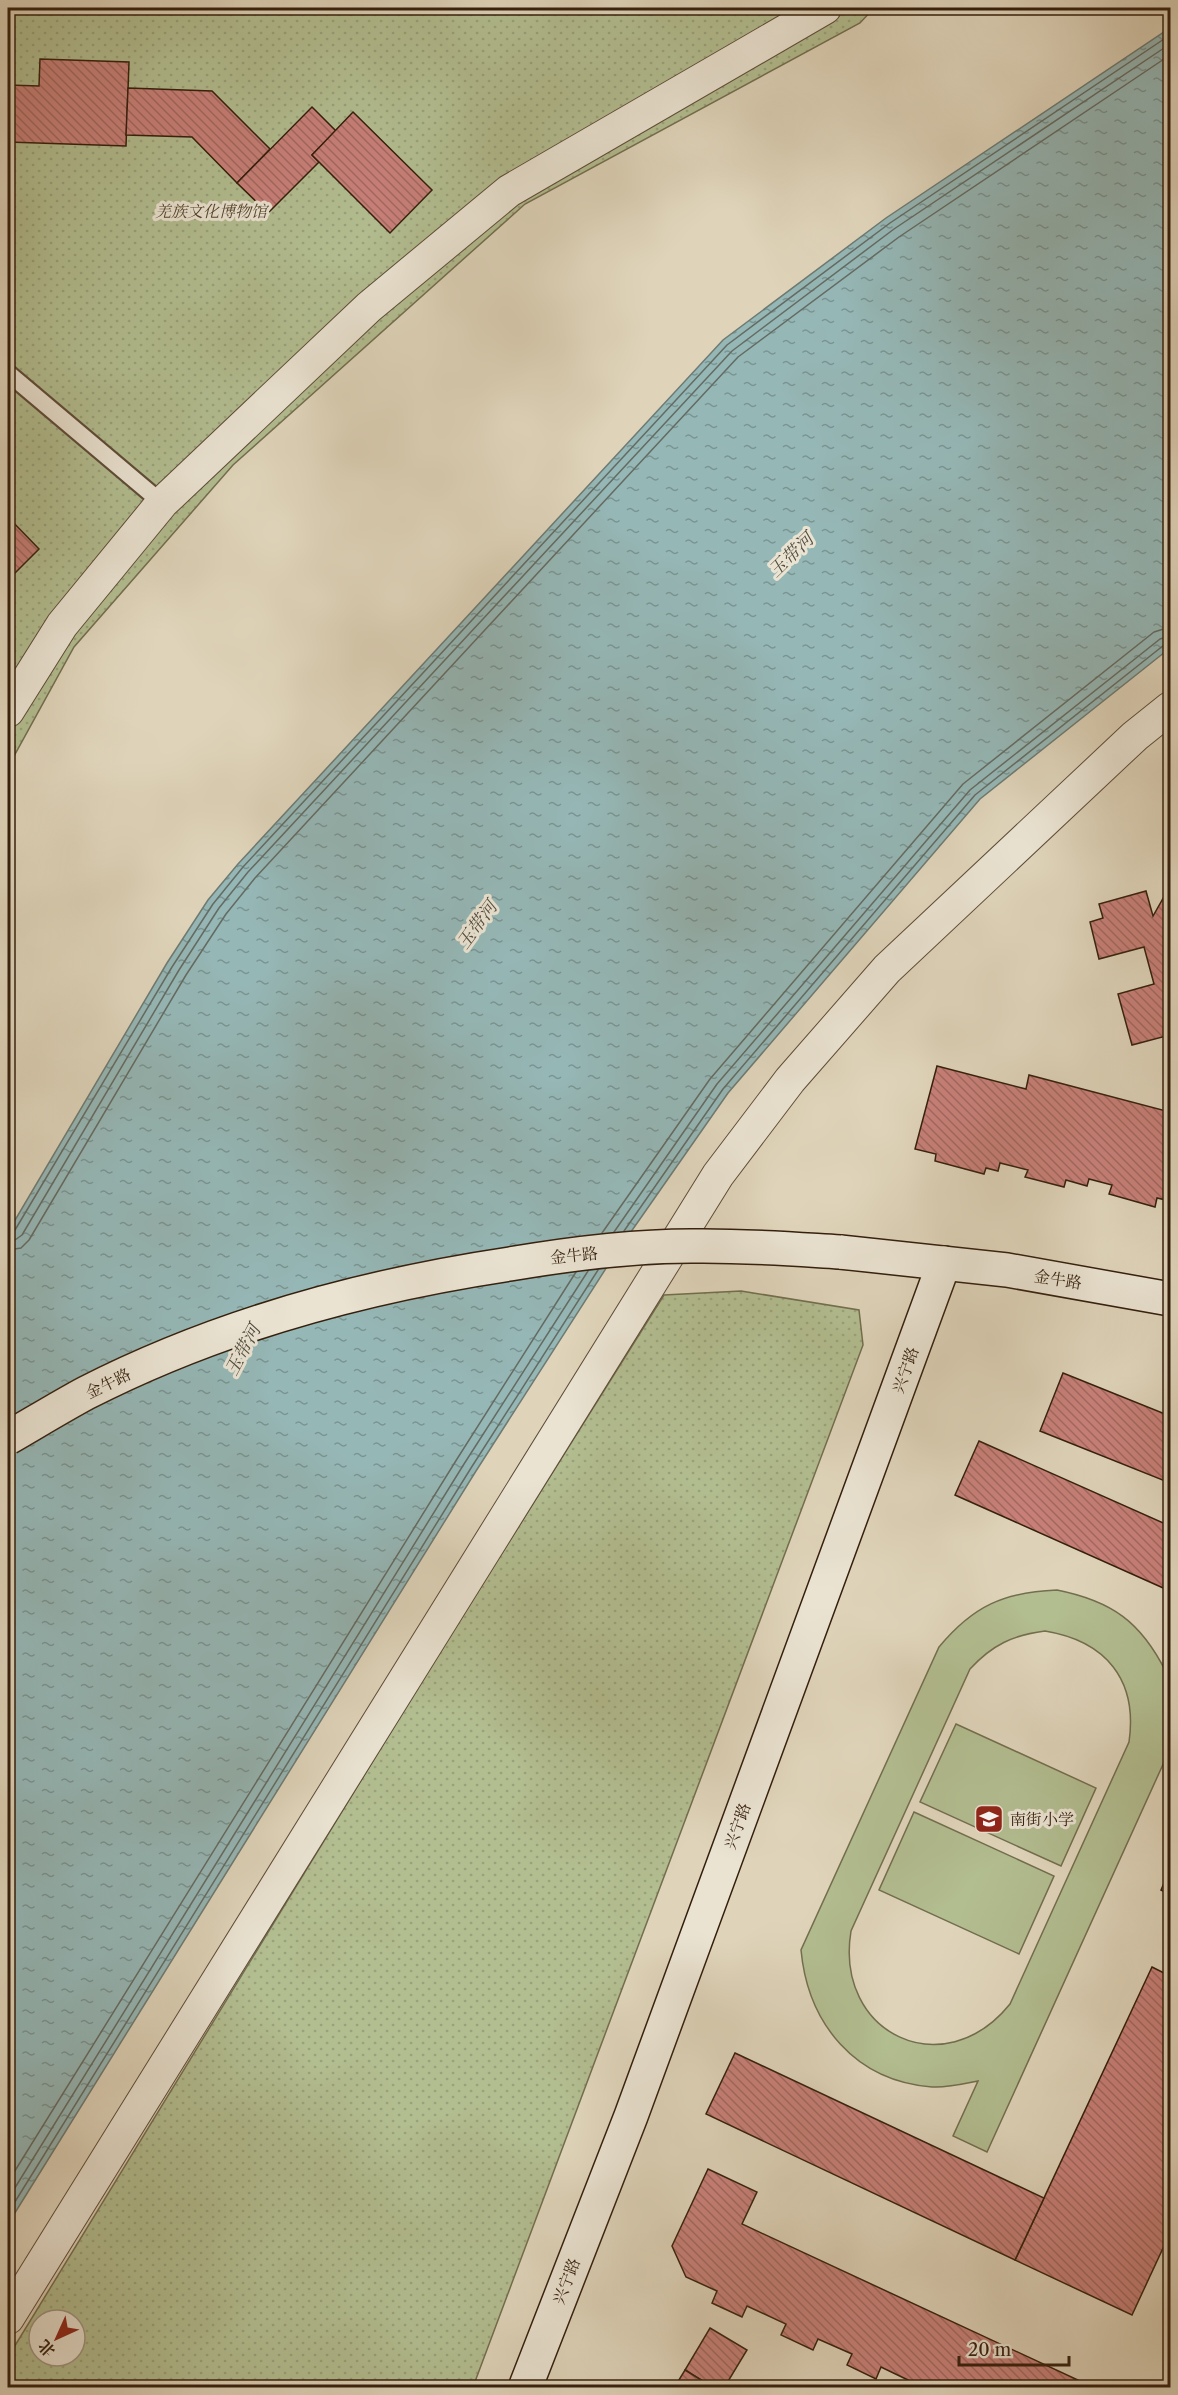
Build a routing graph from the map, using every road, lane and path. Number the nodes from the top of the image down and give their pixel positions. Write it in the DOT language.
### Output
graph roads {
  1 [pos="825,8"];
  2 [pos="8,373"];
  3 [pos="162,503"];
  4 [pos="1170,708"];
  5 [pos="8,711"];
  6 [pos="944,1263"];
  7 [pos="1170,1299"];
  8 [pos="8,1438"];
  9 [pos="8,2318"];
  10 [pos="525,2388"];
  1 -- 3 [label="street"];
  2 -- 3 [label="lane"];
  3 -- 5 [label="street"];
  4 -- 9 [label="street"];
  6 -- 7 [label="main road, 金牛路"];
  6 -- 8 [label="main road, 金牛路, bridge"];
  6 -- 10 [label="main road, 兴宁路"];
}
